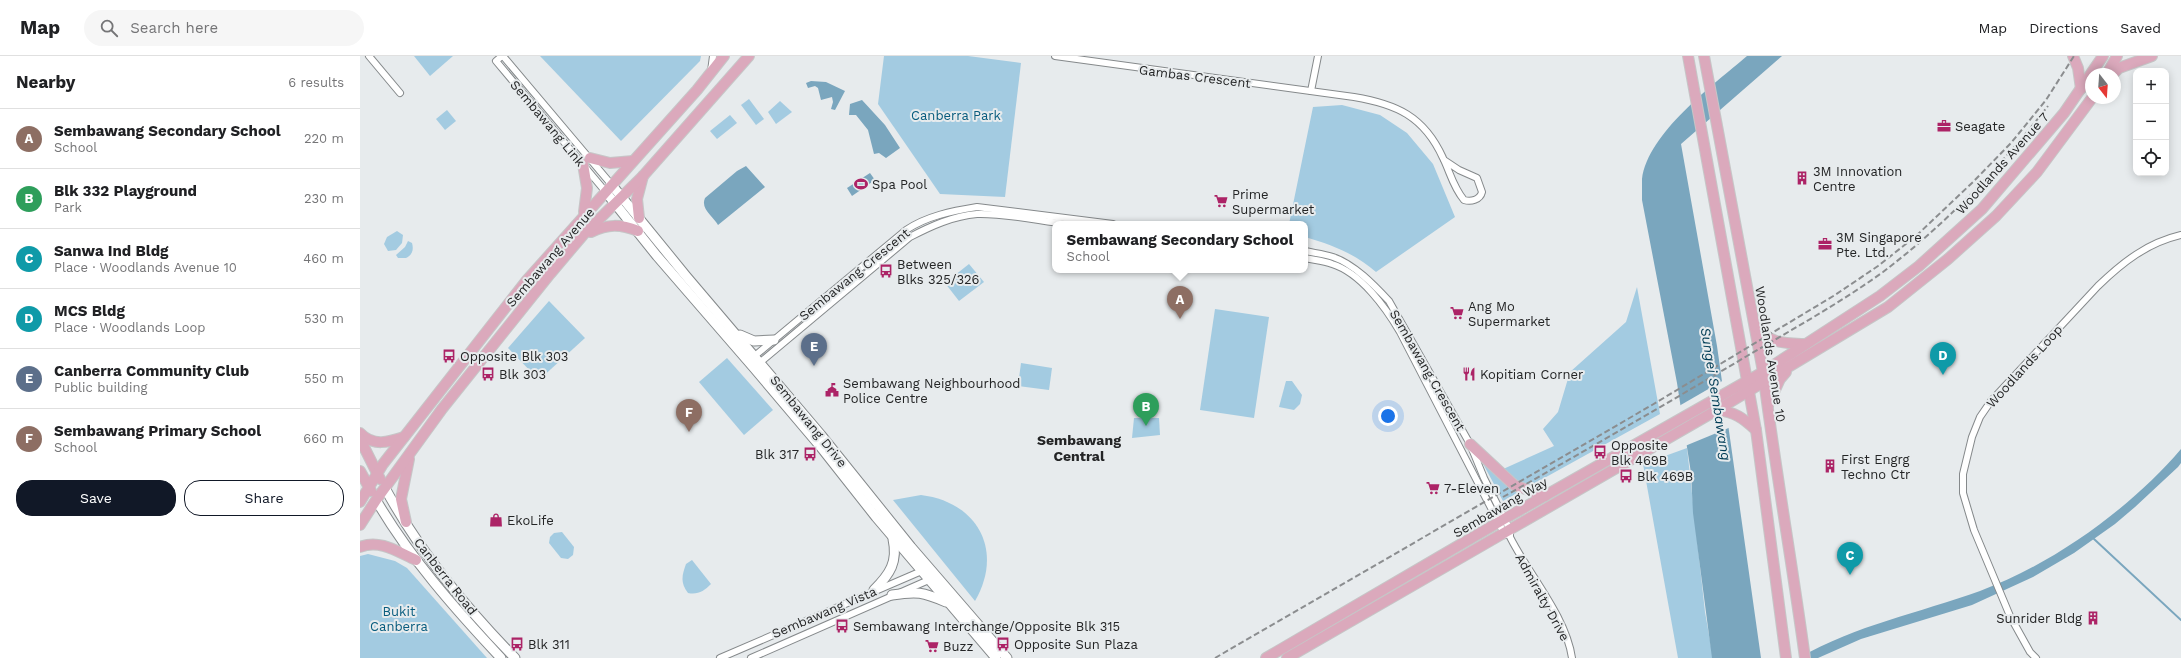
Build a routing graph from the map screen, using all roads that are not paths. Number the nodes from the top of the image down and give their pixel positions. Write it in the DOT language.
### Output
graph roads {
  1 [pos="370,56"];
  2 [pos="502,56"];
  3 [pos="713,56"];
  4 [pos="724,56"];
  5 [pos="749,56"];
  6 [pos="1055,56"];
  7 [pos="1318,56"];
  8 [pos="1688,56"];
  9 [pos="2073,56"];
  10 [pos="2102,56"];
  11 [pos="2117,56"];
  12 [pos="2152,56"];
  13 [pos="1706,58"];
  14 [pos="2110,68"];
  15 [pos="2119,68"];
  16 [pos="711,73"];
  17 [pos="2081,90"];
  18 [pos="1311,91"];
  19 [pos="400,93"];
  20 [pos="2088,104"];
  21 [pos="1444,160"];
  22 [pos="587,161"];
  23 [pos="633,161"];
  24 [pos="642,176"];
  25 [pos="608,187"];
  26 [pos="619,200"];
  27 [pos="584,214"];
  28 [pos="639,218"];
  29 [pos="1089,221"];
  30 [pos="1052,222"];
  31 [pos="638,231"];
  32 [pos="583,235"];
  33 [pos="2181,235"];
  34 [pos="1308,252"];
  35 [pos="1308,259"];
  36 [pos="1754,323"];
  37 [pos="733,332"];
  38 [pos="774,340"];
  39 [pos="1803,344"];
  40 [pos="754,362"];
  41 [pos="1795,364"];
  42 [pos="1764,376"];
  43 [pos="1748,385"];
  44 [pos="1766,408"];
  45 [pos="1717,410"];
  46 [pos="1756,430"];
  47 [pos="360,433"];
  48 [pos="1666,433"];
  49 [pos="405,437"];
  50 [pos="360,439"];
  51 [pos="1470,444"];
  52 [pos="410,455"];
  53 [pos="360,471"];
  54 [pos="377,474"];
  55 [pos="369,486"];
  56 [pos="385,488"];
  57 [pos="1544,496"];
  58 [pos="376,500"];
  59 [pos="360,502"];
  60 [pos="1501,521"];
  61 [pos="406,522"];
  62 [pos="360,525"];
  63 [pos="1508,534"];
  64 [pos="892,536"];
  65 [pos="360,547"];
  66 [pos="416,560"];
  67 [pos="925,569"];
  68 [pos="933,578"];
  69 [pos="874,590"];
  70 [pos="892,595"];
  71 [pos="947,602"];
  72 [pos="501,658"];
  73 [pos="516,658"];
  74 [pos="720,658"];
  75 [pos="751,658"];
  76 [pos="996,658"];
  77 [pos="1007,658"];
  78 [pos="1266,658"];
  79 [pos="1287,658"];
  80 [pos="1572,658"];
  81 [pos="1786,658"];
  82 [pos="1805,658"];
  83 [pos="2036,658"];
  1 -- 19 [label="street"];
  2 -- 22 [label="street, Sembawang Link"];
  2 -- 22 [label="street, Sembawang Link"];
  3 -- 16 [label="street"];
  4 -- 16 [label="main road, Sembawang Avenue"];
  5 -- 24 [label="main road, Sembawang Avenue"];
  6 -- 18 [label="street, Gambas Crescent"];
  7 -- 18 [label="street"];
  8 -- 43 [label="main road, Woodlands Avenue 10"];
  9 -- 17 [label="main road"];
  10 -- 17 [label="main road, Woodlands Avenue 7"];
  11 -- 14 [label="main road"];
  12 -- 15 [label="main road"];
  13 -- 36 [label="main road, Woodlands Avenue 10"];
  16 -- 23 [label="main road, Sembawang Avenue"];
  17 -- 39 [label="main road, Woodlands Avenue 7"];
  18 -- 21 [label="street, Gambas Crescent"];
  20 -- 41 [label="main road, Woodlands Avenue 7"];
  21 -- 21 [label="street, Gambas Crescent"];
  22 -- 23 [label="main road"];
  22 -- 25 [label="street, Sembawang Link"];
  22 -- 25 [label="street, Sembawang Link"];
  22 -- 27 [label="main road"];
  23 -- 25 [label="main road, Sembawang Avenue"];
  24 -- 26 [label="main road, Sembawang Avenue"];
  24 -- 28 [label="main road"];
  25 -- 26 [label="main road, Sembawang Drive"];
  25 -- 27 [label="main road, Sembawang Avenue"];
  26 -- 28 [label="main road, Sembawang Drive"];
  26 -- 31 [label="main road, Sembawang Drive"];
  26 -- 32 [label="main road, Sembawang Avenue"];
  27 -- 49 [label="main road, Sembawang Avenue"];
  28 -- 37 [label="main road, Sembawang Drive"];
  29 -- 38 [label="street, Sembawang Crescent"];
  30 -- 40 [label="street, Sembawang Crescent"];
  31 -- 32 [label="main road"];
  31 -- 40 [label="main road, Sembawang Drive"];
  32 -- 52 [label="main road, Sembawang Avenue"];
  33 -- 83 [label="street, Woodlands Loop"];
  34 -- 51 [label="street, Sembawang Crescent"];
  35 -- 60 [label="street, Sembawang Crescent"];
  36 -- 39 [label="main road"];
  36 -- 42 [label="main road, Woodlands Avenue 10"];
  37 -- 38 [label="main road"];
  37 -- 40 [label="main road, Sembawang Drive"];
  38 -- 40 [label="street, Sembawang Crescent"];
  39 -- 42 [label="main road, Woodlands Avenue 7"];
  40 -- 64 [label="main road, Sembawang Drive"];
  40 -- 67 [label="main road, Sembawang Drive"];
  41 -- 42 [label="main road, Woodlands Avenue 7"];
  41 -- 44 [label="main road"];
  42 -- 43 [label="main road, Woodlands Avenue 7"];
  42 -- 44 [label="main road, Woodlands Avenue 10"];
  43 -- 45 [label="main road, Sembawang Way"];
  43 -- 46 [label="main road, Woodlands Avenue 10"];
  43 -- 48 [label="main road, Sembawang Way"];
  44 -- 82 [label="main road, Woodlands Avenue 10"];
  45 -- 46 [label="main road"];
  45 -- 48 [label="main road, Sembawang Way"];
  46 -- 81 [label="main road, Woodlands Avenue 10"];
  47 -- 49 [label="main road"];
  48 -- 57 [label="main road, Sembawang Way"];
  48 -- 63 [label="main road, Sembawang Way"];
  49 -- 54 [label="main road, Sembawang Avenue"];
  50 -- 54 [label="main road"];
  51 -- 57 [label="main road"];
  51 -- 60 [label="street, Sembawang Crescent"];
  52 -- 56 [label="main road, Sembawang Avenue"];
  52 -- 61 [label="main road"];
  53 -- 55 [label="main road"];
  54 -- 55 [label="main road, Sembawang Avenue"];
  54 -- 56 [label="main road"];
  55 -- 58 [label="main road"];
  55 -- 59 [label="main road, Sembawang Avenue"];
  56 -- 58 [label="main road, Sembawang Avenue"];
  56 -- 61 [label="main road, Canberra Road"];
  57 -- 60 [label="main road, Sembawang Way"];
  58 -- 62 [label="main road, Sembawang Avenue"];
  58 -- 66 [label="main road, Canberra Road"];
  60 -- 63 [label="street, Sembawang Crescent"];
  60 -- 78 [label="main road, Sembawang Way"];
  61 -- 73 [label="main road, Canberra Road"];
  63 -- 79 [label="main road, Sembawang Way"];
  63 -- 80 [label="street, Admiralty Drive"];
  64 -- 67 [label="main road, Sembawang Drive"];
  64 -- 69 [label="main road"];
  65 -- 66 [label="main road"];
  66 -- 72 [label="main road, Canberra Road"];
  67 -- 68 [label="main road, Sembawang Drive"];
  67 -- 69 [label="street, Sembawang Vista"];
  68 -- 70 [label="street, Sembawang Vista"];
  68 -- 71 [label="main road, Sembawang Drive"];
  68 -- 77 [label="main road, Sembawang Drive"];
  69 -- 74 [label="street, Sembawang Vista"];
  70 -- 71 [label="main road"];
  70 -- 75 [label="street, Sembawang Vista"];
  71 -- 76 [label="main road, Sembawang Drive"];
}
